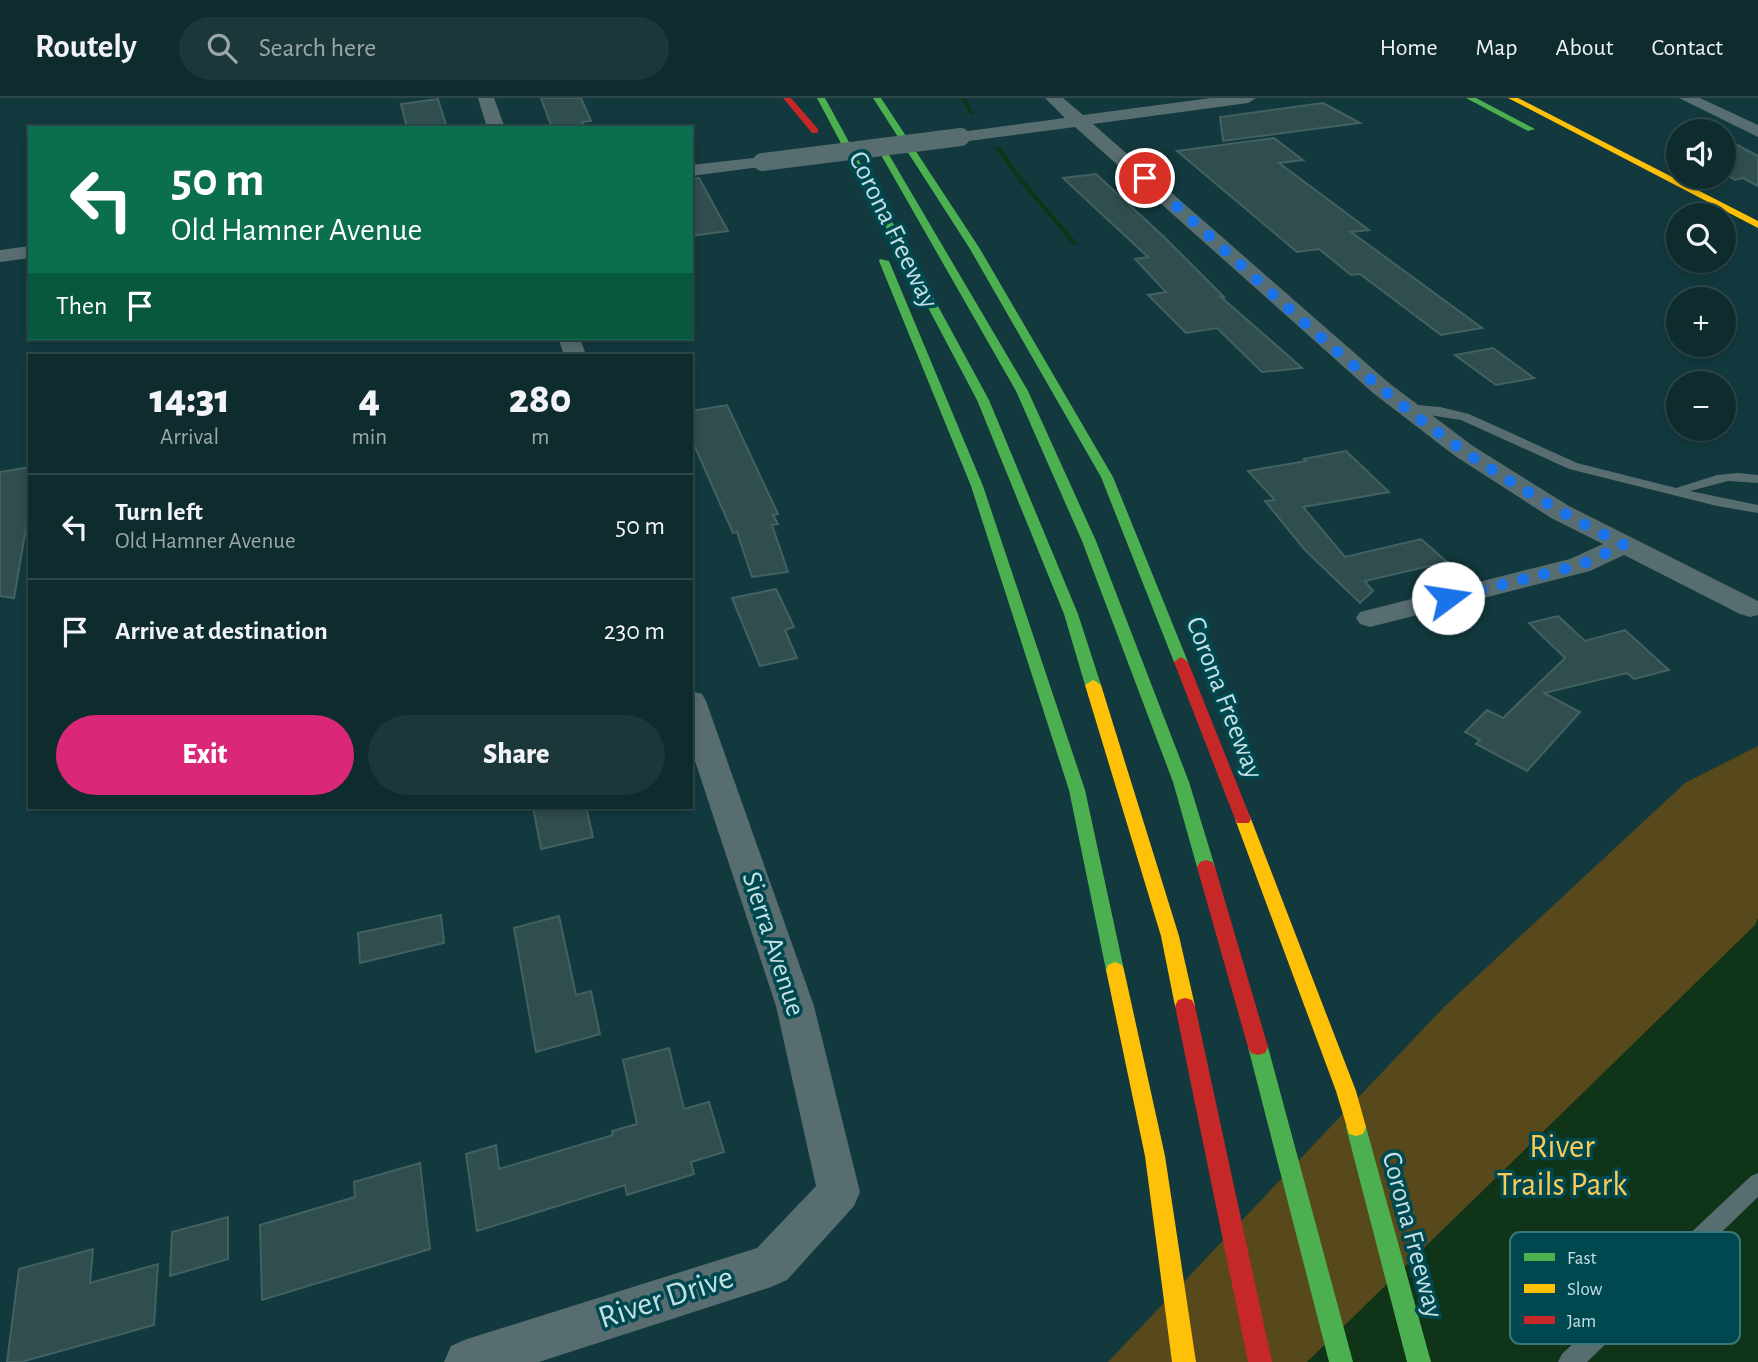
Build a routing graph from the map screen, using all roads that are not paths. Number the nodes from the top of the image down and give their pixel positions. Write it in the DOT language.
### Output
graph roads {
  1 [pos="485,98"];
  2 [pos="787,98"];
  3 [pos="798,98"];
  4 [pos="821,98"];
  5 [pos="877,98"];
  6 [pos="884,98"];
  7 [pos="1053,98"];
  8 [pos="1248,98"];
  9 [pos="1470,98"];
  10 [pos="1512,98"];
  11 [pos="1687,98"];
  12 [pos="1080,121"];
  13 [pos="894,124"];
  14 [pos="495,126"];
  15 [pos="871,130"];
  16 [pos="815,131"];
  17 [pos="1758,132"];
  18 [pos="1543,135"];
  19 [pos="834,165"];
  20 [pos="693,170"];
  21 [pos="1758,225"];
  22 [pos="876,246"];
  23 [pos="28,252"];
  24 [pos="0,256"];
  25 [pos="1407,408"];
  26 [pos="1758,479"];
  27 [pos="1678,492"];
  28 [pos="1758,509"];
  29 [pos="1624,545"];
  30 [pos="1754,610"];
  31 [pos="1370,618"];
  32 [pos="693,707"];
  33 [pos="1758,1183"];
  34 [pos="839,1192"];
  35 [pos="1707,1232"];
  36 [pos="1589,1344"];
  37 [pos="467,1362"];
  38 [pos="1184,1362"];
  39 [pos="1260,1362"];
  40 [pos="1341,1362"];
  41 [pos="1419,1362"];
  42 [pos="1570,1362"];
  1 -- 14 [label="street"];
  2 -- 16 [label="main road"];
  3 -- 16 [label="main road, Corona Freeway"];
  4 -- 39 [label="main road"];
  5 -- 13 [label="main road, Corona Freeway"];
  6 -- 13 [label="main road"];
  7 -- 12 [label="street"];
  8 -- 12 [label="street"];
  9 -- 18 [label="main road"];
  10 -- 21 [label="main road"];
  11 -- 17 [label="street"];
  12 -- 20 [label="street, bridge"];
  12 -- 25 [label="street"];
  13 -- 41 [label="main road, Corona Freeway"];
  15 -- 40 [label="main road"];
  16 -- 19 [label="main road, Corona Freeway"];
  22 -- 38 [label="main road, Corona Freeway"];
  23 -- 24 [label="street"];
  25 -- 27 [label="lane"];
  25 -- 29 [label="street"];
  26 -- 27 [label="lane"];
  27 -- 28 [label="lane"];
  29 -- 30 [label="street"];
  29 -- 31 [label="street"];
  32 -- 34 [label="street, Sierra Avenue"];
  33 -- 35 [label="lane"];
  34 -- 37 [label="street, River Drive"];
  36 -- 42 [label="lane"];
}
